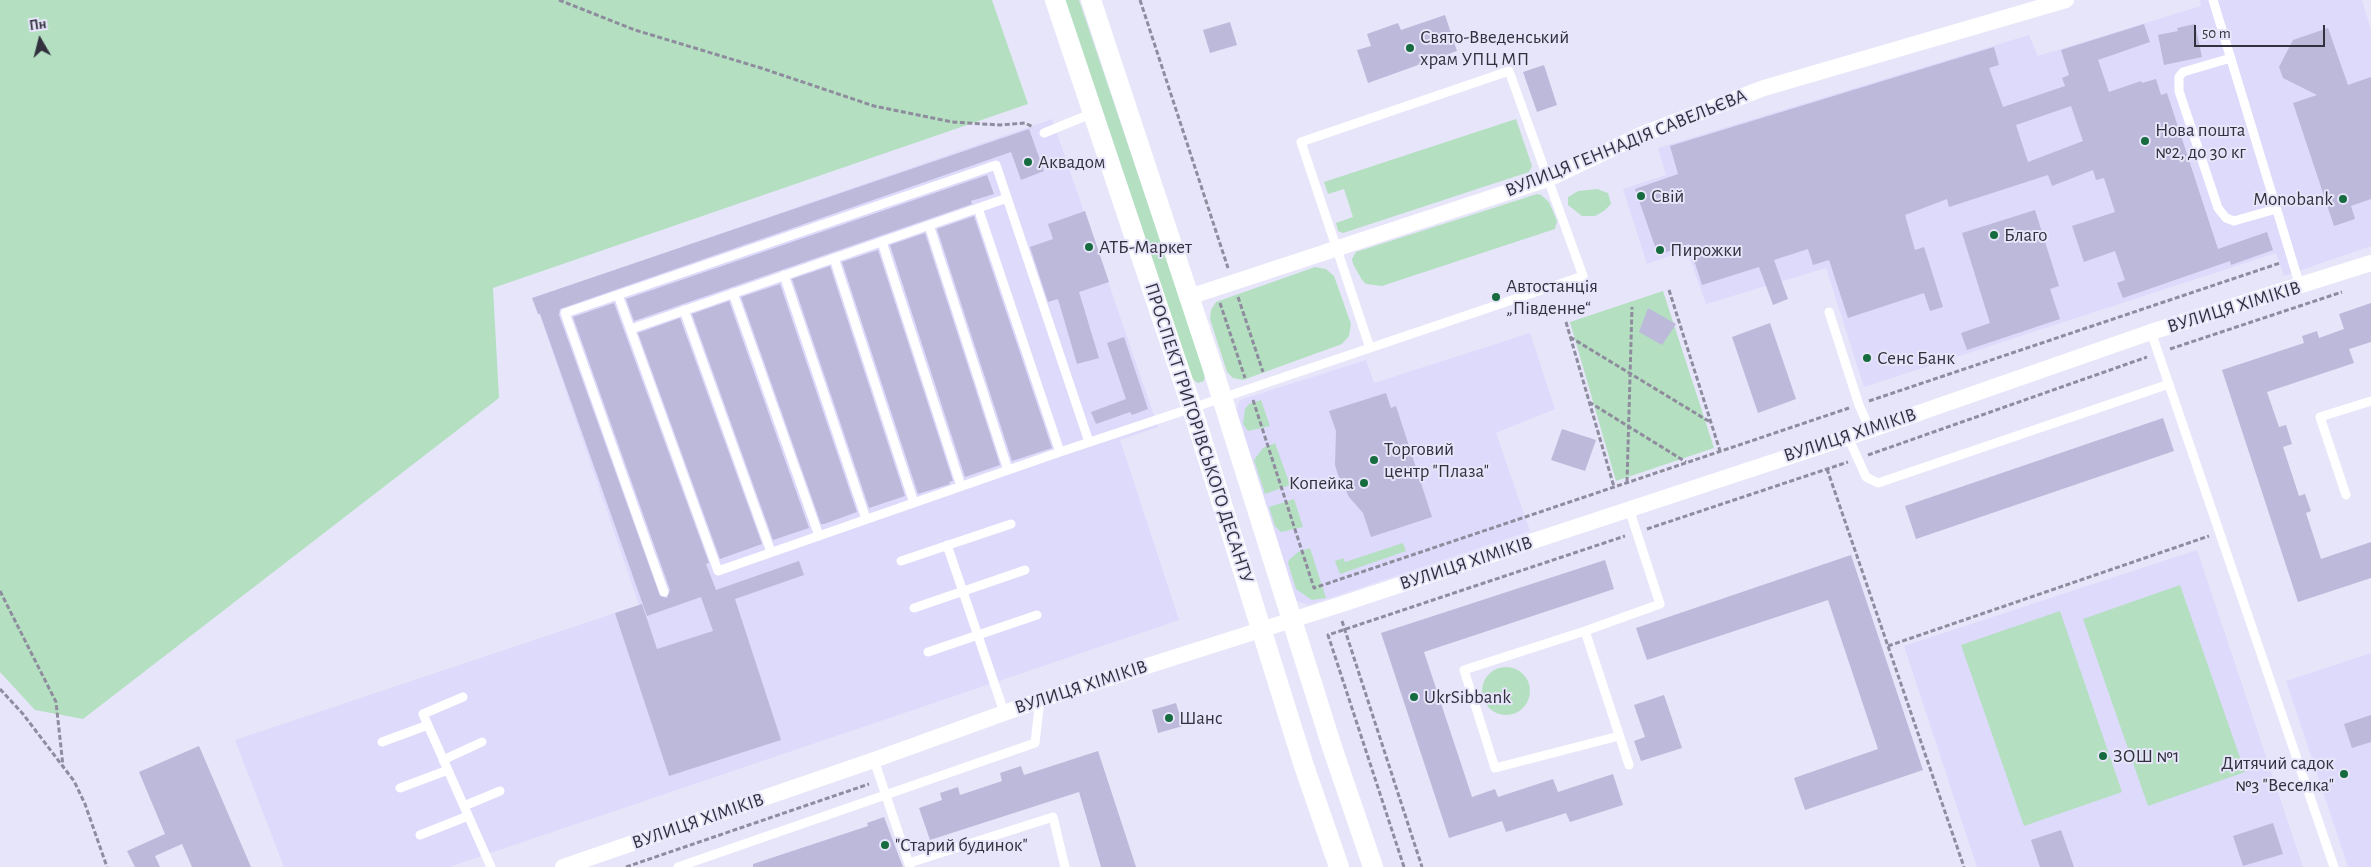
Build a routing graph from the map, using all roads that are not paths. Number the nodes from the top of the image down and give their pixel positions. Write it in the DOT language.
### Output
graph roads {
  1 [pos="1055,0"];
  2 [pos="1091,0"];
  3 [pos="2066,0"];
  4 [pos="2213,0"];
  5 [pos="2230,58"];
  6 [pos="1092,113"];
  7 [pos="1044,133"];
  8 [pos="1548,179"];
  9 [pos="1007,198"];
  10 [pos="978,208"];
  11 [pos="2276,209"];
  12 [pos="928,225"];
  13 [pos="882,242"];
  14 [pos="1336,248"];
  15 [pos="834,258"];
  16 [pos="2371,263"];
  17 [pos="784,275"];
  18 [pos="2300,286"];
  19 [pos="733,293"];
  20 [pos="618,295"];
  21 [pos="1189,297"];
  22 [pos="684,310"];
  23 [pos="1829,312"];
  24 [pos="631,329"];
  25 [pos="2152,332"];
  26 [pos="1370,348"];
  27 [pos="2169,384"];
  28 [pos="1222,398"];
  29 [pos="2371,401"];
  30 [pos="1192,408"];
  31 [pos="1870,430"];
  32 [pos="1848,437"];
  33 [pos="1089,442"];
  34 [pos="1060,452"];
  35 [pos="1008,470"];
  36 [pos="960,486"];
  37 [pos="2346,495"];
  38 [pos="914,503"];
  39 [pos="1628,509"];
  40 [pos="866,520"];
  41 [pos="1011,524"];
  42 [pos="819,536"];
  43 [pos="947,545"];
  44 [pos="771,552"];
  45 [pos="901,561"];
  46 [pos="1025,570"];
  47 [pos="664,592"];
  48 [pos="962,592"];
  49 [pos="914,608"];
  50 [pos="1037,615"];
  51 [pos="1292,619"];
  52 [pos="1262,629"];
  53 [pos="1584,631"];
  54 [pos="977,636"];
  55 [pos="928,652"];
  56 [pos="463,697"];
  57 [pos="1040,700"];
  58 [pos="1004,712"];
  59 [pos="428,725"];
  60 [pos="1620,736"];
  61 [pos="382,742"];
  62 [pos="482,742"];
  63 [pos="444,760"];
  64 [pos="874,760"];
  65 [pos="1629,765"];
  66 [pos="448,770"];
  67 [pos="400,788"];
  68 [pos="500,791"];
  69 [pos="886,795"];
  70 [pos="464,806"];
  71 [pos="468,816"];
  72 [pos="420,835"];
  73 [pos="599,861"];
  74 [pos="910,865"];
  75 [pos="490,867"];
  76 [pos="562,867"];
  77 [pos="678,867"];
  78 [pos="1065,867"];
  79 [pos="1339,867"];
  80 [pos="1373,867"];
  81 [pos="2334,867"];
  1 -- 6 [label="street, ПРОСПЕКТ ГРИГОРІВСЬКОГО ДЕСАНТУ"];
  2 -- 21 [label="street, ПРОСПЕКТ ГРИГОРІВСЬКОГО ДЕСАНТУ"];
  3 -- 8 [label="street, ВУЛИЦЯ ГЕННАДІЯ САВЕЛЬЄВА"];
  4 -- 5 [label="lane"];
  5 -- 11 [label="lane"];
  5 -- 11 [label="lane"];
  6 -- 7 [label="lane"];
  6 -- 30 [label="street, ПРОСПЕКТ ГРИГОРІВСЬКОГО ДЕСАНТУ"];
  8 -- 14 [label="street, ВУЛИЦЯ ГЕННАДІЯ САВЕЛЬЄВА"];
  8 -- 14 [label="lane"];
  8 -- 26 [label="lane"];
  9 -- 10 [label="lane"];
  9 -- 20 [label="lane"];
  9 -- 33 [label="lane"];
  10 -- 12 [label="lane"];
  10 -- 34 [label="lane"];
  11 -- 18 [label="lane"];
  12 -- 13 [label="lane"];
  12 -- 35 [label="lane"];
  13 -- 15 [label="lane"];
  13 -- 36 [label="lane"];
  14 -- 21 [label="street, ВУЛИЦЯ ГЕННАДІЯ САВЕЛЬЄВА"];
  14 -- 26 [label="lane"];
  15 -- 17 [label="lane"];
  15 -- 38 [label="lane"];
  16 -- 18 [label="street, ВУЛИЦЯ ХІМІКІВ"];
  17 -- 19 [label="lane"];
  17 -- 40 [label="lane"];
  18 -- 25 [label="street, ВУЛИЦЯ ХІМІКІВ"];
  19 -- 22 [label="lane"];
  19 -- 42 [label="lane"];
  20 -- 24 [label="lane"];
  20 -- 47 [label="lane"];
  21 -- 28 [label="street, ПРОСПЕКТ ГРИГОРІВСЬКОГО ДЕСАНТУ"];
  22 -- 24 [label="lane"];
  22 -- 44 [label="lane"];
  23 -- 31 [label="lane"];
  24 -- 44 [label="lane"];
  25 -- 27 [label="lane"];
  25 -- 31 [label="street, ВУЛИЦЯ ХІМІКІВ"];
  26 -- 28 [label="lane"];
  27 -- 32 [label="lane"];
  27 -- 81 [label="lane"];
  28 -- 30 [label="lane"];
  28 -- 51 [label="street, ПРОСПЕКТ ГРИГОРІВСЬКОГО ДЕСАНТУ"];
  29 -- 37 [label="lane"];
  30 -- 33 [label="lane"];
  30 -- 52 [label="street, ПРОСПЕКТ ГРИГОРІВСЬКОГО ДЕСАНТУ"];
  31 -- 32 [label="street, ВУЛИЦЯ ХІМІКІВ"];
  32 -- 39 [label="street, ВУЛИЦЯ ХІМІКІВ"];
  33 -- 34 [label="lane"];
  34 -- 35 [label="lane"];
  35 -- 36 [label="lane"];
  36 -- 38 [label="lane"];
  38 -- 40 [label="lane"];
  39 -- 51 [label="street, ВУЛИЦЯ ХІМІКІВ"];
  39 -- 53 [label="lane"];
  40 -- 42 [label="lane"];
  41 -- 43 [label="lane"];
  42 -- 44 [label="lane"];
  43 -- 45 [label="lane"];
  43 -- 48 [label="lane"];
  46 -- 48 [label="lane"];
  48 -- 49 [label="lane"];
  48 -- 54 [label="lane"];
  50 -- 54 [label="lane"];
  51 -- 52 [label="street, ВУЛИЦЯ ХІМІКІВ"];
  51 -- 80 [label="street, ПРОСПЕКТ ГРИГОРІВСЬКОГО ДЕСАНТУ"];
  52 -- 57 [label="street, ВУЛИЦЯ ХІМІКІВ"];
  52 -- 79 [label="street, ПРОСПЕКТ ГРИГОРІВСЬКОГО ДЕСАНТУ"];
  53 -- 60 [label="lane"];
  53 -- 60 [label="lane"];
  54 -- 55 [label="lane"];
  54 -- 58 [label="lane"];
  56 -- 59 [label="lane"];
  57 -- 58 [label="street, ВУЛИЦЯ ХІМІКІВ"];
  57 -- 69 [label="lane"];
  58 -- 64 [label="street, ВУЛИЦЯ ХІМІКІВ"];
  59 -- 61 [label="lane"];
  59 -- 63 [label="lane"];
  60 -- 65 [label="lane"];
  62 -- 63 [label="lane"];
  63 -- 66 [label="lane"];
  64 -- 69 [label="lane"];
  64 -- 73 [label="street, ВУЛИЦЯ ХІМІКІВ"];
  66 -- 67 [label="lane"];
  66 -- 70 [label="lane"];
  68 -- 70 [label="lane"];
  69 -- 74 [label="lane"];
  69 -- 77 [label="lane"];
  70 -- 71 [label="lane"];
  71 -- 72 [label="lane"];
  71 -- 75 [label="lane"];
  73 -- 76 [label="street, ВУЛИЦЯ ХІМІКІВ"];
  74 -- 78 [label="lane"];
}
